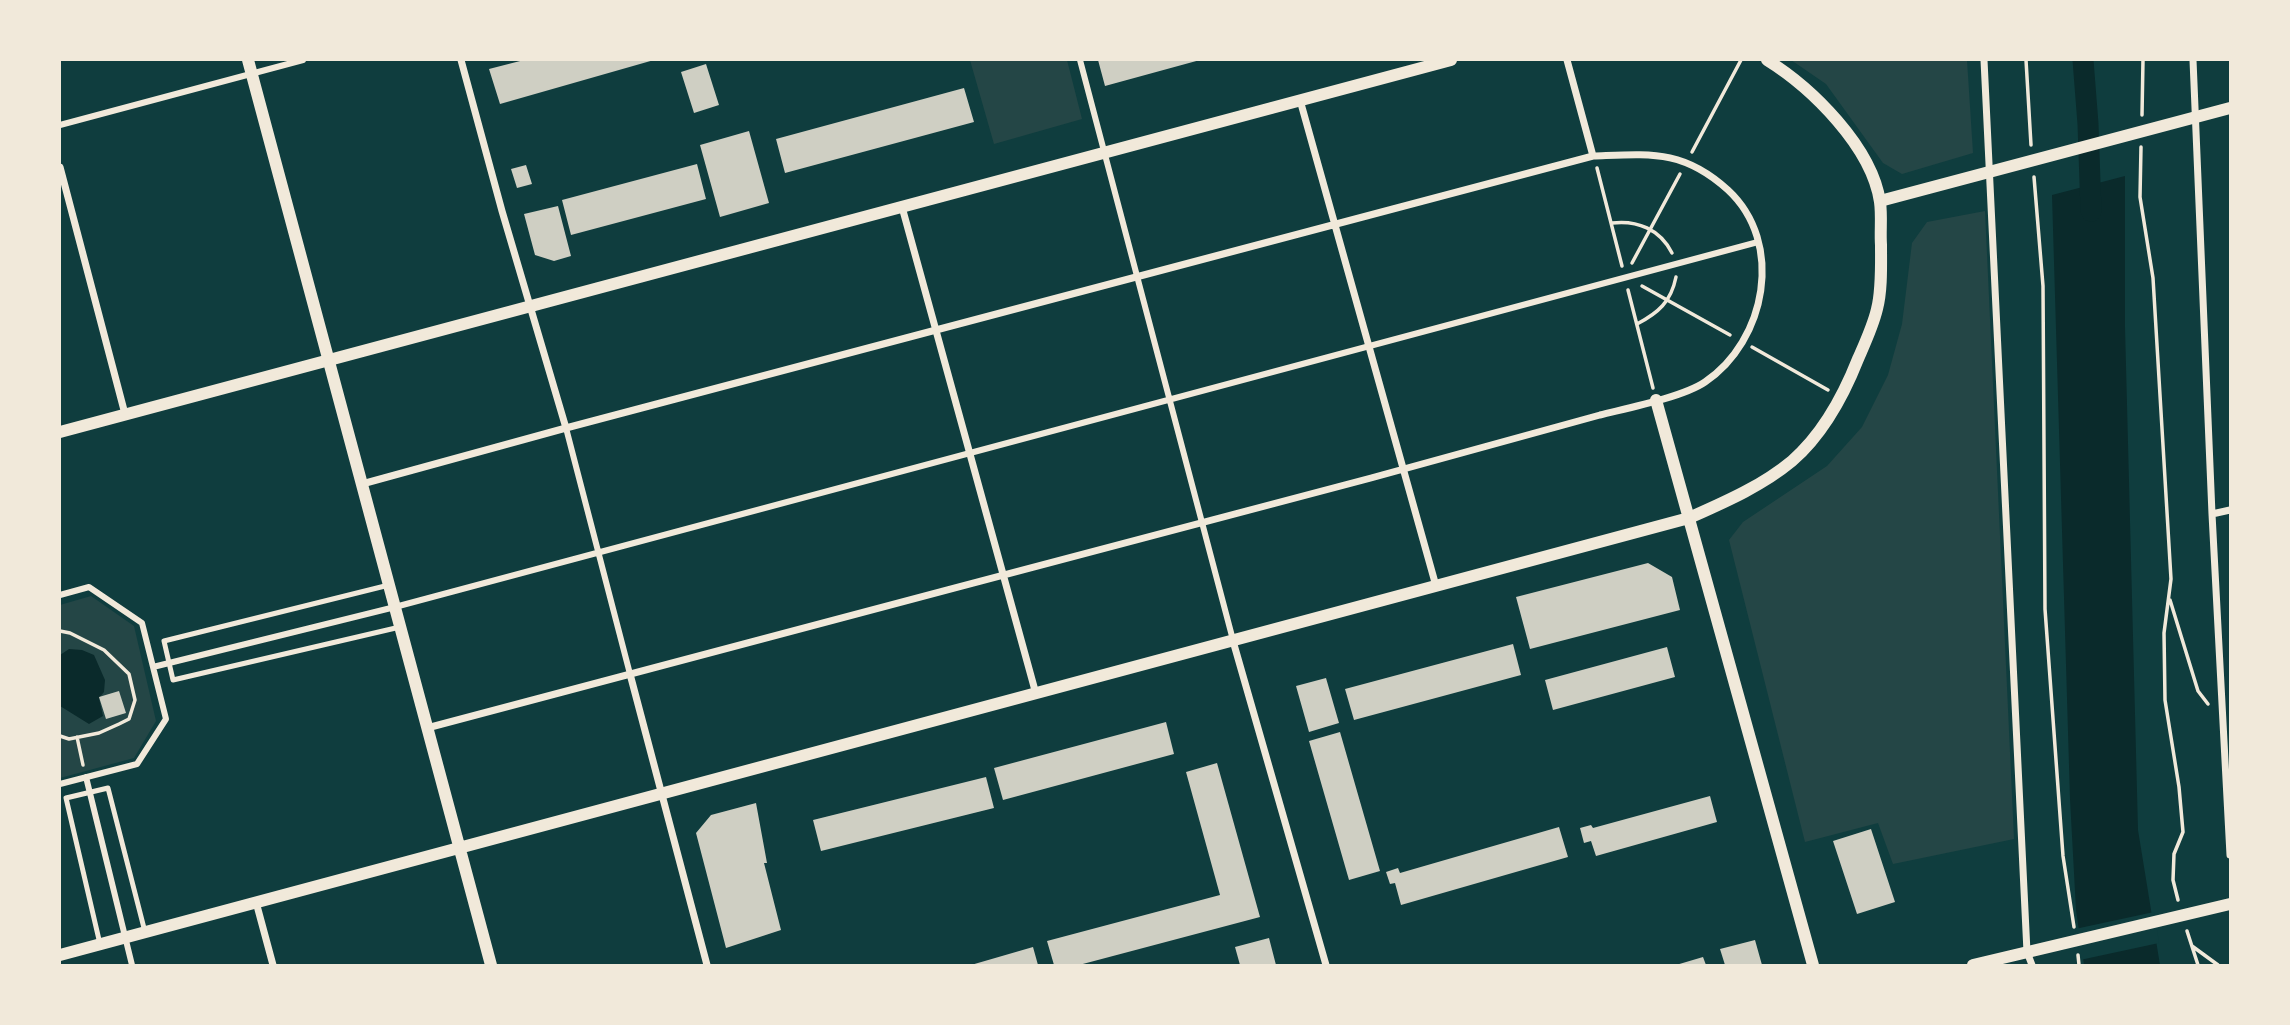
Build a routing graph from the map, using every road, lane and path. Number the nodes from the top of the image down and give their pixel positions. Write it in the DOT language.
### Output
graph roads {
  1 [pos="247,60"];
  2 [pos="303,60"];
  3 [pos="461,60"];
  4 [pos="1080,60"];
  5 [pos="1451,60"];
  6 [pos="1567,60"];
  7 [pos="1766,60"];
  8 [pos="1984,60"];
  9 [pos="2026,60"];
  10 [pos="2143,60"];
  11 [pos="2193,60"];
  12 [pos="251,73"];
  13 [pos="1300,100"];
  14 [pos="2231,108"];
  15 [pos="2142,115"];
  16 [pos="2195,116"];
  17 [pos="60,125"];
  18 [pos="2141,142"];
  19 [pos="1105,152"];
  20 [pos="2032,152"];
  21 [pos="1593,156"];
  22 [pos="2033,166"];
  23 [pos="60,167"];
  24 [pos="1995,170"];
  25 [pos="1880,201"];
  26 [pos="902,207"];
  27 [pos="1335,225"];
  28 [pos="1758,242"];
  29 [pos="1138,277"];
  30 [pos="530,307"];
  31 [pos="936,331"];
  32 [pos="1368,346"];
  33 [pos="328,361"];
  34 [pos="1170,399"];
  35 [pos="1656,400"];
  36 [pos="125,414"];
  37 [pos="566,428"];
  38 [pos="60,432"];
  39 [pos="969,452"];
  40 [pos="1402,469"];
  41 [pos="362,484"];
  42 [pos="2231,510"];
  43 [pos="2212,514"];
  44 [pos="1689,518"];
  45 [pos="1202,522"];
  46 [pos="598,551"];
  47 [pos="1003,575"];
  48 [pos="389,585"];
  49 [pos="1436,586"];
  50 [pos="60,595"];
  51 [pos="2169,596"];
  52 [pos="395,607"];
  53 [pos="400,627"];
  54 [pos="60,631"];
  55 [pos="1233,640"];
  56 [pos="169,663"];
  57 [pos="153,667"];
  58 [pos="630,674"];
  59 [pos="1035,694"];
  60 [pos="2224,724"];
  61 [pos="427,728"];
  62 [pos="60,736"];
  63 [pos="77,737"];
  64 [pos="86,777"];
  65 [pos="60,784"];
  66 [pos="89,792"];
  67 [pos="662,794"];
  68 [pos="460,848"];
  69 [pos="2231,855"];
  70 [pos="256,902"];
  71 [pos="2180,906"];
  72 [pos="2224,906"];
  73 [pos="2183,919"];
  74 [pos="2074,930"];
  75 [pos="145,932"];
  76 [pos="124,938"];
  77 [pos="100,944"];
  78 [pos="2190,944"];
  79 [pos="2033,950"];
  80 [pos="60,956"];
  81 [pos="132,965"];
  82 [pos="274,965"];
  83 [pos="491,965"];
  84 [pos="707,965"];
  85 [pos="1325,965"];
  86 [pos="1812,965"];
  87 [pos="1973,965"];
  88 [pos="2032,965"];
  89 [pos="2198,965"];
  90 [pos="2218,965"];
  1 -- 12 [label="street"];
  2 -- 12 [label="street"];
  3 -- 30 [label="street"];
  4 -- 19 [label="street"];
  5 -- 13 [label="street"];
  6 -- 21 [label="street"];
  7 -- 25 [label="street"];
  8 -- 24 [label="street"];
  9 -- 20 [label="path"];
  10 -- 15 [label="path"];
  11 -- 16 [label="street"];
  12 -- 17 [label="street"];
  12 -- 33 [label="street"];
  13 -- 19 [label="street"];
  13 -- 27 [label="street"];
  14 -- 16 [label="street"];
  16 -- 24 [label="street"];
  16 -- 43 [label="street"];
  18 -- 51 [label="path"];
  19 -- 26 [label="street"];
  19 -- 29 [label="street"];
  21 -- 27 [label="street"];
  21 -- 28 [label="street"];
  22 -- 74 [label="path"];
  23 -- 36 [label="street"];
  24 -- 25 [label="street"];
  24 -- 79 [label="street"];
  25 -- 44 [label="street"];
  26 -- 30 [label="street"];
  26 -- 31 [label="street"];
  27 -- 29 [label="street"];
  27 -- 32 [label="street"];
  28 -- 32 [label="street"];
  28 -- 35 [label="street"];
  29 -- 31 [label="street"];
  29 -- 34 [label="street"];
  30 -- 33 [label="street"];
  30 -- 37 [label="street"];
  31 -- 37 [label="street"];
  31 -- 39 [label="street"];
  32 -- 34 [label="street"];
  32 -- 40 [label="street"];
  33 -- 36 [label="street"];
  33 -- 41 [label="street"];
  34 -- 39 [label="street"];
  34 -- 45 [label="street"];
  35 -- 40 [label="street"];
  35 -- 44 [label="street"];
  36 -- 38 [label="street"];
  37 -- 41 [label="street"];
  37 -- 46 [label="street"];
  39 -- 46 [label="street"];
  39 -- 47 [label="street"];
  40 -- 45 [label="street"];
  40 -- 49 [label="street"];
  41 -- 48 [label="street"];
  42 -- 43 [label="street"];
  43 -- 60 [label="street"];
  44 -- 49 [label="street"];
  44 -- 86 [label="street"];
  45 -- 47 [label="street"];
  45 -- 55 [label="street"];
  46 -- 52 [label="street"];
  46 -- 58 [label="street"];
  47 -- 58 [label="street"];
  47 -- 59 [label="street"];
  48 -- 52 [label="street"];
  48 -- 56 [label="lane"];
  49 -- 55 [label="street"];
  50 -- 57 [label="street"];
  51 -- 60 [label="path"];
  51 -- 71 [label="path"];
  52 -- 53 [label="street"];
  52 -- 56 [label="street"];
  53 -- 56 [label="lane"];
  53 -- 61 [label="street"];
  54 -- 63 [label="path"];
  55 -- 59 [label="street"];
  55 -- 85 [label="street"];
  56 -- 57 [label="street"];
  57 -- 64 [label="street"];
  58 -- 61 [label="street"];
  58 -- 67 [label="street"];
  59 -- 67 [label="street"];
  60 -- 69 [label="street"];
  61 -- 68 [label="street"];
  62 -- 63 [label="path"];
  63 -- 64 [label="path"];
  64 -- 65 [label="street"];
  64 -- 66 [label="street"];
  66 -- 75 [label="lane"];
  66 -- 76 [label="street"];
  66 -- 77 [label="lane"];
  67 -- 68 [label="street"];
  67 -- 84 [label="street"];
  68 -- 70 [label="street"];
  68 -- 83 [label="street"];
  70 -- 75 [label="street"];
  70 -- 82 [label="street"];
  72 -- 79 [label="street"];
  73 -- 78 [label="path"];
  75 -- 76 [label="street"];
  76 -- 77 [label="street"];
  76 -- 81 [label="street"];
  77 -- 80 [label="street"];
  78 -- 89 [label="path"];
  78 -- 90 [label="path"];
  79 -- 87 [label="street"];
  79 -- 88 [label="street"];
}
